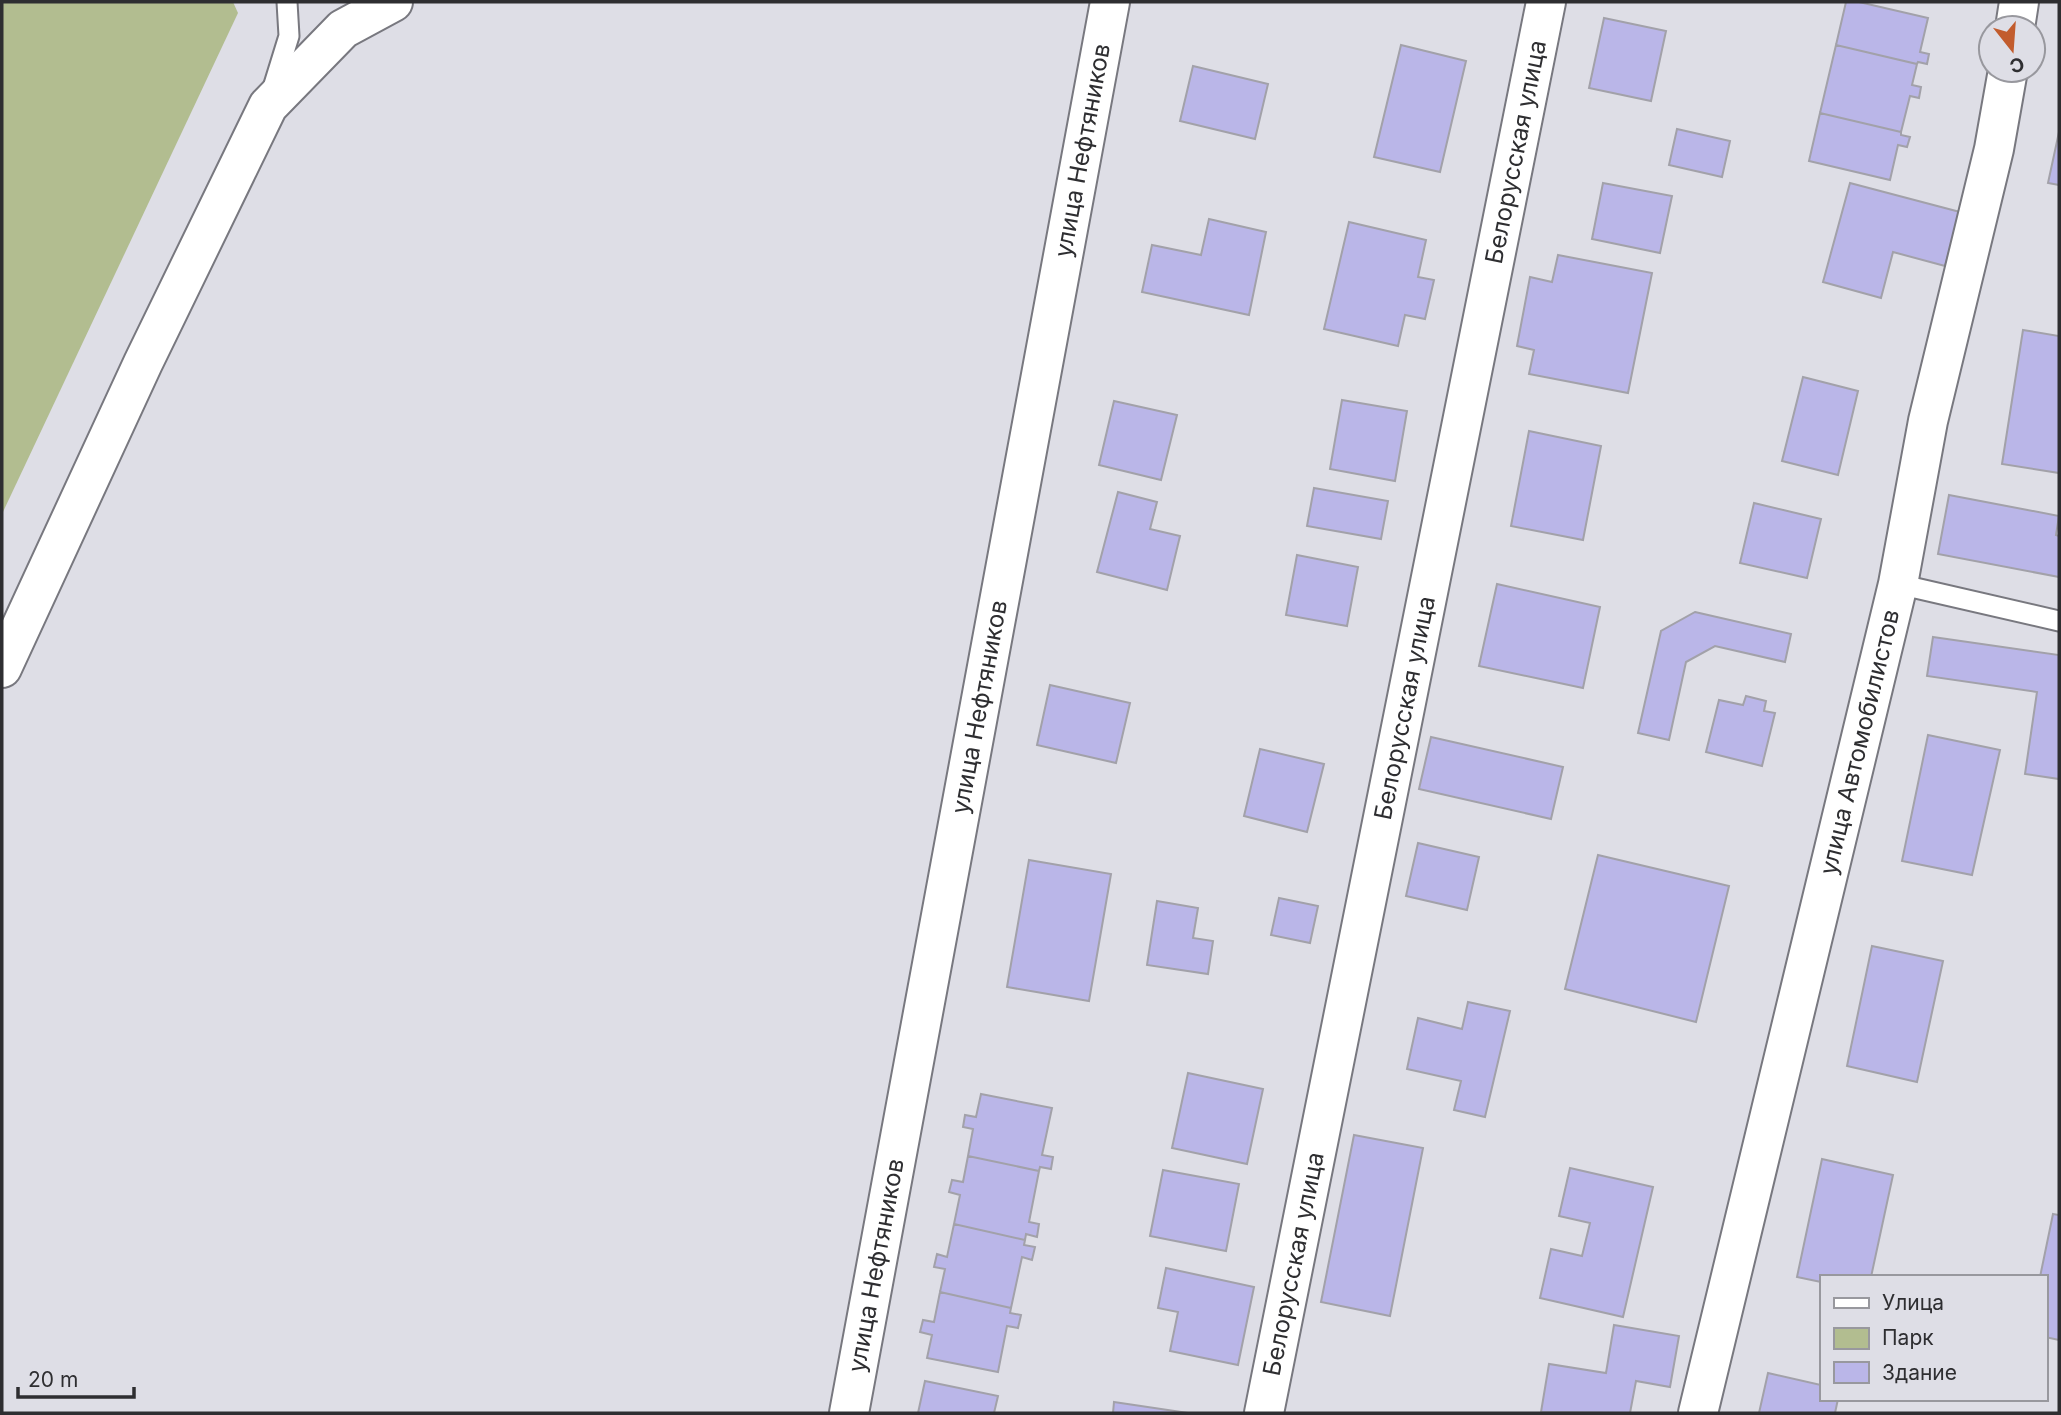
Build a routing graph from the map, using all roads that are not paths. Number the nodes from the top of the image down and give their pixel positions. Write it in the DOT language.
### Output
graph roads {
  1 [pos="288,2"];
  2 [pos="393,2"];
  3 [pos="1110,2"];
  4 [pos="1546,2"];
  5 [pos="2006,84"];
  6 [pos="268,106"];
  7 [pos="1898,584"];
  8 [pos="2059,621"];
  9 [pos="2,668"];
  10 [pos="849,1413"];
  11 [pos="1264,1413"];
  12 [pos="1698,1413"];
  1 -- 6 [label="lane"];
  2 -- 6 [label="street"];
  3 -- 10 [label="street, улица Нефтяников"];
  4 -- 11 [label="street, Белорусская улица"];
  5 -- 7 [label="street, улица Автомобилистов"];
  6 -- 9 [label="street"];
  7 -- 8 [label="lane"];
  7 -- 12 [label="street, улица Автомобилистов"];
}
